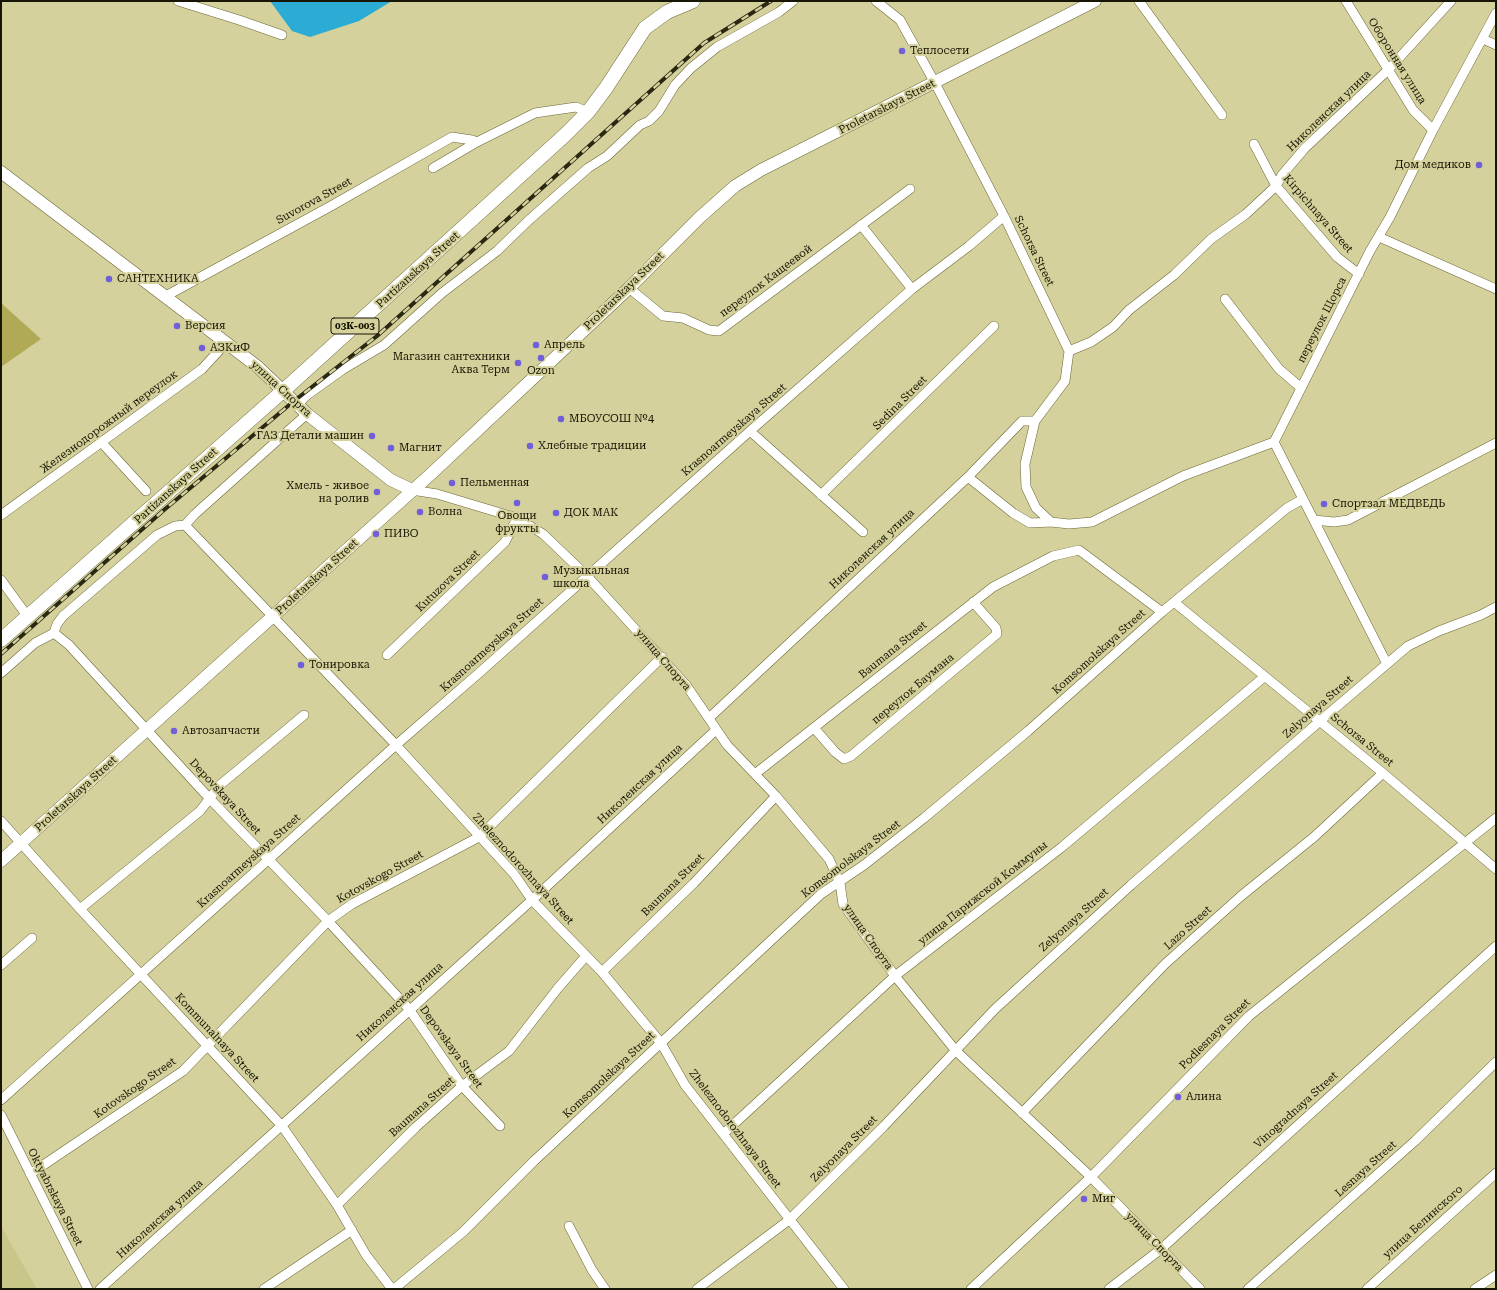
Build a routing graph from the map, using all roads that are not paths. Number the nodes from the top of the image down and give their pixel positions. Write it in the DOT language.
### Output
graph roads {
  1 [pos="178,1"];
  2 [pos="693,1"];
  3 [pos="793,1"];
  4 [pos="876,1"];
  5 [pos="1095,1"];
  6 [pos="1139,1"];
  7 [pos="1346,1"];
  8 [pos="1451,1"];
  9 [pos="1496,13"];
  10 [pos="282,35"];
  11 [pos="1483,39"];
  12 [pos="1496,45"];
  13 [pos="1389,70"];
  14 [pos="935,83"];
  15 [pos="588,112"];
  16 [pos="1222,115"];
  17 [pos="1433,130"];
  18 [pos="477,142"];
  19 [pos="1254,144"];
  20 [pos="433,168"];
  21 [pos="1,172"];
  22 [pos="1276,186"];
  23 [pos="910,189"];
  24 [pos="1004,216"];
  25 [pos="861,225"];
  26 [pos="1379,237"];
  27 [pos="1359,274"];
  28 [pos="628,288"];
  29 [pos="912,289"];
  30 [pos="1496,289"];
  31 [pos="164,297"];
  32 [pos="1225,299"];
  33 [pos="994,326"];
  34 [pos="226,343"];
  35 [pos="1069,351"];
  36 [pos="1300,388"];
  37 [pos="284,390"];
  38 [pos="298,404"];
  39 [pos="307,414"];
  40 [pos="1035,421"];
  41 [pos="750,431"];
  42 [pos="1274,442"];
  43 [pos="102,443"];
  44 [pos="1496,443"];
  45 [pos="968,477"];
  46 [pos="412,490"];
  47 [pos="146,491"];
  48 [pos="822,495"];
  49 [pos="1303,499"];
  50 [pos="1,515"];
  51 [pos="517,518"];
  52 [pos="1314,520"];
  53 [pos="1051,522"];
  54 [pos="185,525"];
  55 [pos="863,532"];
  56 [pos="587,576"];
  57 [pos="1,580"];
  58 [pos="973,602"];
  59 [pos="1174,602"];
  60 [pos="1496,607"];
  61 [pos="1162,612"];
  62 [pos="274,616"];
  63 [pos="28,617"];
  64 [pos="54,633"];
  65 [pos="1,640"];
  66 [pos="387,655"];
  67 [pos="662,657"];
  68 [pos="1387,664"];
  69 [pos="1,673"];
  70 [pos="1264,677"];
  71 [pos="304,715"];
  72 [pos="709,718"];
  73 [pos="1320,721"];
  74 [pos="815,729"];
  75 [pos="146,730"];
  76 [pos="716,730"];
  77 [pos="396,745"];
  78 [pos="1383,773"];
  79 [pos="755,774"];
  80 [pos="776,796"];
  81 [pos="210,798"];
  82 [pos="1496,818"];
  83 [pos="1,821"];
  84 [pos="479,837"];
  85 [pos="22,843"];
  86 [pos="1467,843"];
  87 [pos="269,860"];
  88 [pos="1,861"];
  89 [pos="1496,869"];
  90 [pos="840,883"];
  91 [pos="532,900"];
  92 [pos="80,909"];
  93 [pos="328,921"];
  94 [pos="32,938"];
  95 [pos="1496,946"];
  96 [pos="586,956"];
  97 [pos="1,965"];
  98 [pos="602,972"];
  99 [pos="141,973"];
  100 [pos="895,976"];
  101 [pos="409,1009"];
  102 [pos="661,1043"];
  103 [pos="208,1046"];
  104 [pos="956,1051"];
  105 [pos="1496,1062"];
  106 [pos="462,1086"];
  107 [pos="1,1100"];
  108 [pos="1022,1113"];
  109 [pos="1,1115"];
  110 [pos="282,1126"];
  111 [pos="500,1126"];
  112 [pos="723,1134"];
  113 [pos="1496,1173"];
  114 [pos="30,1174"];
  115 [pos="1091,1177"];
  116 [pos="338,1205"];
  117 [pos="789,1220"];
  118 [pos="569,1226"];
  119 [pos="352,1230"];
  120 [pos="1161,1249"];
  121 [pos="1496,1274"];
  122 [pos="88,1289"];
  123 [pos="100,1289"];
  124 [pos="264,1289"];
  125 [pos="393,1289"];
  126 [pos="605,1289"];
  127 [pos="697,1289"];
  128 [pos="844,1289"];
  129 [pos="971,1289"];
  130 [pos="1109,1289"];
  131 [pos="1200,1289"];
  132 [pos="1248,1289"];
  133 [pos="1367,1289"];
  134 [pos="1475,1289"];
  1 -- 10 [label="street"];
  2 -- 15 [label="main road, Partizanskaya Street / 03К-003"];
  3 -- 38 [label="street"];
  4 -- 14 [label="street, Schorsa Street"];
  5 -- 14 [label="street, Proletarskaya Street"];
  6 -- 16 [label="street"];
  7 -- 13 [label="street, Оборонная улица"];
  8 -- 13 [label="street, Николенская улица"];
  9 -- 11 [label="street, переулок Щорса"];
  11 -- 12 [label="street"];
  11 -- 17 [label="street, переулок Щорса"];
  13 -- 17 [label="street, Оборонная улица"];
  13 -- 22 [label="street, Николенская улица"];
  14 -- 24 [label="street, Schorsa Street"];
  14 -- 28 [label="street, Proletarskaya Street"];
  15 -- 18 [label="street"];
  15 -- 37 [label="main road, Partizanskaya Street / 03К-003"];
  17 -- 26 [label="street, переулок Щорса"];
  18 -- 20 [label="street"];
  18 -- 31 [label="street, Suvorova Street"];
  19 -- 22 [label="street, Kirpichnaya Street"];
  21 -- 31 [label="street, улица Спорта"];
  22 -- 27 [label="street, Kirpichnaya Street"];
  22 -- 35 [label="street, Николенская улица"];
  23 -- 25 [label="street, переулок Кащеевой"];
  24 -- 29 [label="street, Krasnoarmeyskaya Street"];
  24 -- 35 [label="street, Schorsa Street"];
  25 -- 28 [label="street, переулок Кащеевой"];
  25 -- 29 [label="street"];
  26 -- 27 [label="street, переулок Щорса"];
  26 -- 30 [label="street"];
  27 -- 36 [label="street, переулок Щорса"];
  28 -- 46 [label="street, Proletarskaya Street"];
  29 -- 41 [label="street, Krasnoarmeyskaya Street"];
  31 -- 34 [label="street, улица Спорта"];
  32 -- 36 [label="street"];
  33 -- 48 [label="street, Sedina Street"];
  34 -- 37 [label="street, улица Спорта"];
  34 -- 43 [label="street, Железнодорожный переулок"];
  35 -- 40 [label="street"];
  36 -- 42 [label="street, переулок Щорса"];
  37 -- 38 [label="street, улица Спорта"];
  37 -- 63 [label="main road, Partizanskaya Street / 03К-003"];
  38 -- 39 [label="street, улица Спорта"];
  39 -- 46 [label="street, улица Спорта"];
  39 -- 54 [label="street"];
  40 -- 45 [label="street, Николенская улица"];
  40 -- 53 [label="street"];
  41 -- 48 [label="street"];
  41 -- 56 [label="street, Krasnoarmeyskaya Street"];
  42 -- 49 [label="street"];
  42 -- 53 [label="street"];
  43 -- 47 [label="street"];
  43 -- 50 [label="street, Железнодорожный переулок"];
  44 -- 52 [label="street"];
  45 -- 53 [label="street"];
  45 -- 72 [label="street, Николенская улица"];
  46 -- 51 [label="street, улица Спорта"];
  46 -- 62 [label="street, Proletarskaya Street"];
  48 -- 55 [label="street"];
  49 -- 52 [label="street"];
  49 -- 59 [label="street, Komsomolskaya Street"];
  51 -- 56 [label="street, улица Спорта"];
  51 -- 66 [label="street, Kutuzova Street"];
  52 -- 68 [label="street"];
  54 -- 62 [label="street, Zheleznodorozhnaya Street"];
  54 -- 64 [label="street"];
  56 -- 67 [label="street, улица Спорта"];
  56 -- 77 [label="street, Krasnoarmeyskaya Street"];
  57 -- 63 [label="street"];
  58 -- 61 [label="street, Baumana Street"];
  58 -- 74 [label="street, Baumana Street"];
  58 -- 74 [label="street, переулок Баумана"];
  59 -- 61 [label="street, Komsomolskaya Street"];
  59 -- 70 [label="street, Schorsa Street"];
  60 -- 68 [label="street, Zelyonaya Street"];
  61 -- 90 [label="street, Komsomolskaya Street"];
  62 -- 75 [label="street, Proletarskaya Street"];
  62 -- 77 [label="street, Zheleznodorozhnaya Street"];
  63 -- 65 [label="main road, Partizanskaya Street / 03К-003"];
  64 -- 69 [label="street"];
  64 -- 75 [label="street, Depovskaya Street"];
  67 -- 72 [label="street, улица Спорта"];
  67 -- 84 [label="street, Kotovskogo Street"];
  68 -- 73 [label="street, Zelyonaya Street"];
  70 -- 73 [label="street, Schorsa Street"];
  70 -- 100 [label="street, улица Парижской Коммуны"];
  71 -- 81 [label="street"];
  72 -- 76 [label="street, улица Спорта"];
  73 -- 78 [label="street, Schorsa Street"];
  73 -- 104 [label="street, Zelyonaya Street"];
  74 -- 79 [label="street, Baumana Street"];
  75 -- 81 [label="street, Depovskaya Street"];
  75 -- 85 [label="street, Proletarskaya Street"];
  76 -- 79 [label="street, улица Спорта"];
  76 -- 91 [label="street, Николенская улица"];
  77 -- 84 [label="street, Zheleznodorozhnaya Street"];
  77 -- 87 [label="street, Krasnoarmeyskaya Street"];
  78 -- 86 [label="street, Schorsa Street"];
  78 -- 108 [label="street, Lazo Street"];
  79 -- 80 [label="street, улица Спорта"];
  80 -- 90 [label="street, улица Спорта"];
  80 -- 98 [label="street, Baumana Street"];
  81 -- 87 [label="street, Depovskaya Street"];
  81 -- 92 [label="street"];
  82 -- 86 [label="street, Podlesnaya Street"];
  83 -- 85 [label="street, Kommunalnaya Street"];
  84 -- 91 [label="street, Zheleznodorozhnaya Street"];
  84 -- 93 [label="street, Kotovskogo Street"];
  85 -- 88 [label="street, Proletarskaya Street"];
  85 -- 92 [label="street, Kommunalnaya Street"];
  86 -- 89 [label="street, Schorsa Street"];
  86 -- 115 [label="street, Podlesnaya Street"];
  87 -- 93 [label="street, Depovskaya Street"];
  87 -- 99 [label="street, Krasnoarmeyskaya Street"];
  90 -- 100 [label="street, улица Спорта"];
  90 -- 102 [label="street, Komsomolskaya Street"];
  91 -- 96 [label="street, Zheleznodorozhnaya Street"];
  91 -- 101 [label="street, Николенская улица"];
  92 -- 99 [label="street, Kommunalnaya Street"];
  93 -- 101 [label="street, Depovskaya Street"];
  93 -- 103 [label="street, Kotovskogo Street"];
  94 -- 97 [label="street"];
  95 -- 120 [label="street, Vinogradnaya Street"];
  96 -- 98 [label="street, Zheleznodorozhnaya Street"];
  96 -- 106 [label="street, Baumana Street"];
  98 -- 102 [label="street, Zheleznodorozhnaya Street"];
  99 -- 103 [label="street, Kommunalnaya Street"];
  99 -- 107 [label="street, Krasnoarmeyskaya Street"];
  100 -- 104 [label="street, улица Спорта"];
  100 -- 112 [label="street, улица Парижской Коммуны"];
  101 -- 106 [label="street, Depovskaya Street"];
  101 -- 110 [label="street, Николенская улица"];
  102 -- 112 [label="street, Zheleznodorozhnaya Street"];
  102 -- 125 [label="street, Komsomolskaya Street"];
  103 -- 110 [label="street, Kommunalnaya Street"];
  103 -- 114 [label="street, Kotovskogo Street"];
  104 -- 108 [label="street, улица Спорта"];
  104 -- 117 [label="street, Zelyonaya Street"];
  105 -- 132 [label="street, Lesnaya Street"];
  106 -- 111 [label="street, Depovskaya Street"];
  106 -- 116 [label="street, Baumana Street"];
  108 -- 115 [label="street, улица Спорта"];
  109 -- 114 [label="street, Oktyabrskaya Street"];
  110 -- 116 [label="street, Kommunalnaya Street"];
  110 -- 123 [label="street, Николенская улица"];
  112 -- 117 [label="street, Zheleznodorozhnaya Street"];
  113 -- 133 [label="street, улица Белинского"];
  114 -- 122 [label="street, Oktyabrskaya Street"];
  115 -- 120 [label="street, улица Спорта"];
  115 -- 129 [label="street, Podlesnaya Street"];
  116 -- 119 [label="street, Kommunalnaya Street"];
  117 -- 127 [label="street, Zelyonaya Street"];
  117 -- 128 [label="street, Zheleznodorozhnaya Street"];
  118 -- 126 [label="street"];
  119 -- 124 [label="street"];
  119 -- 125 [label="street, Kommunalnaya Street"];
  120 -- 130 [label="street, Vinogradnaya Street"];
  120 -- 131 [label="street, улица Спорта"];
  121 -- 134 [label="street"];
}
